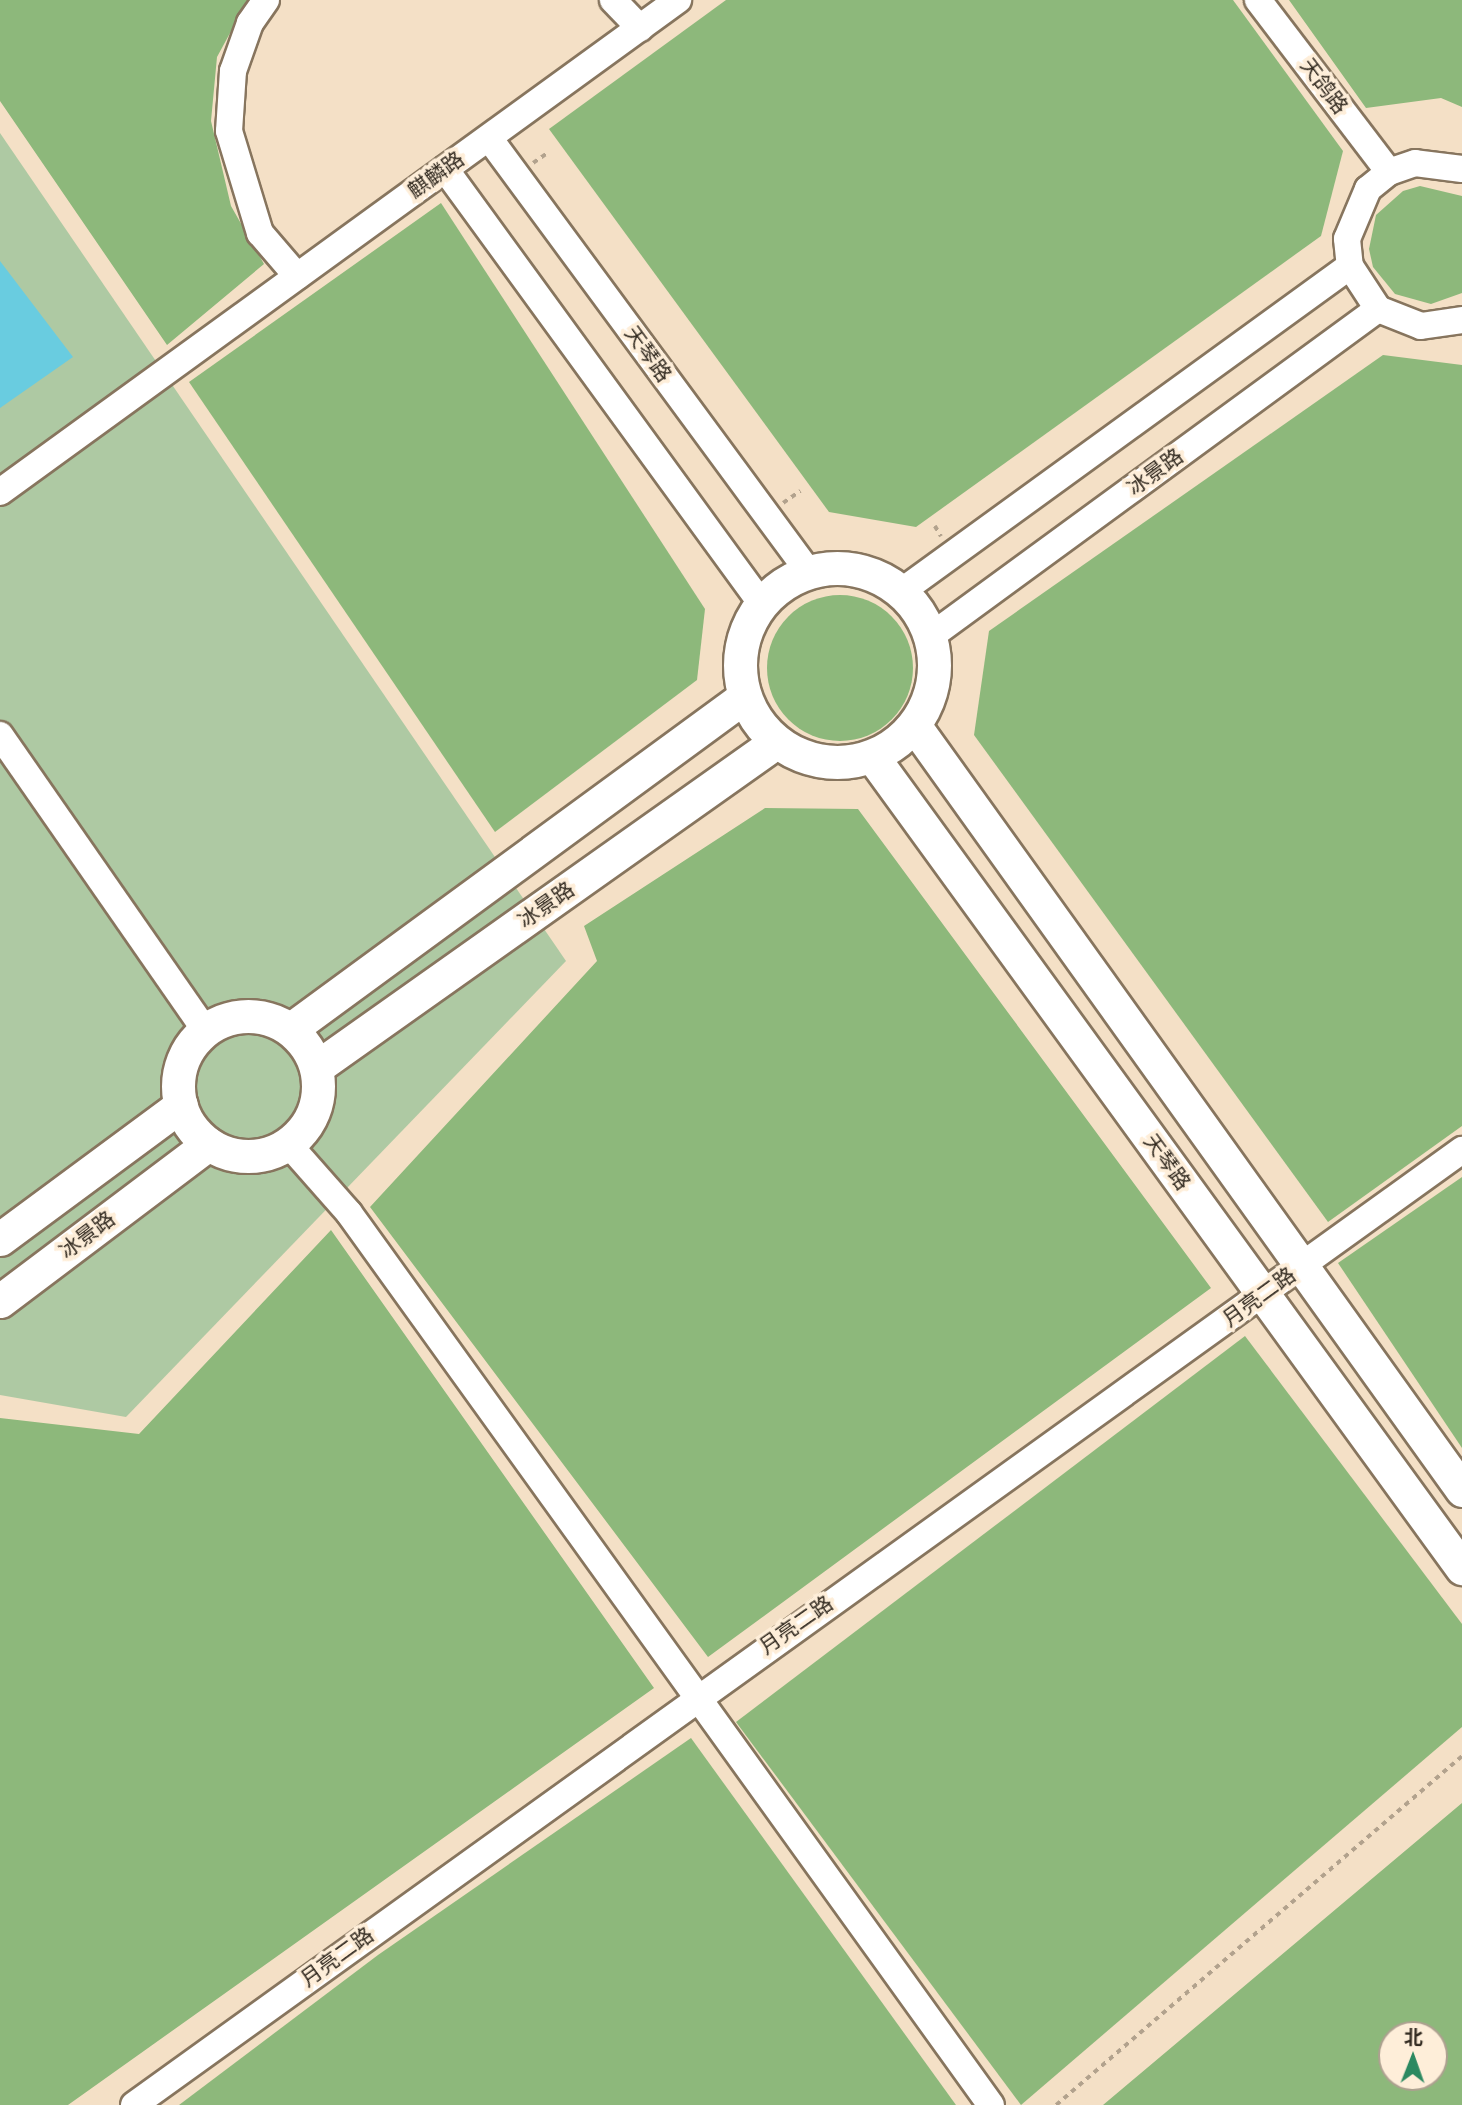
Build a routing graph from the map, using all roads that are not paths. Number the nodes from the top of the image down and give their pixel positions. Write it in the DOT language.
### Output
graph roads {
  1 [pos="267,0"];
  2 [pos="613,0"];
  3 [pos="678,0"];
  4 [pos="1258,0"];
  5 [pos="640,28"];
  6 [pos="489,138"];
  7 [pos="445,169"];
  8 [pos="1462,169"];
  9 [pos="1389,172"];
  10 [pos="1350,266"];
  11 [pos="297,276"];
  12 [pos="1378,309"];
  13 [pos="1462,320"];
  14 [pos="0,492"];
  15 [pos="808,571"];
  16 [pos="902,592"];
  17 [pos="761,603"];
  18 [pos="931,635"];
  19 [pos="744,697"];
  20 [pos="914,725"];
  21 [pos="0,735"];
  22 [pos="776,742"];
  23 [pos="872,756"];
  24 [pos="204,1028"];
  25 [pos="291,1029"];
  26 [pos="317,1067"];
  27 [pos="181,1105"];
  28 [pos="208,1144"];
  29 [pos="290,1146"];
  30 [pos="1462,1150"];
  31 [pos="0,1239"];
  32 [pos="1301,1266"];
  33 [pos="1263,1294"];
  34 [pos="0,1300"];
  35 [pos="1462,1490"];
  36 [pos="1462,1568"];
  37 [pos="699,1694"];
  38 [pos="134,2105"];
  39 [pos="991,2105"];
  1 -- 11 [label="street"];
  2 -- 5 [label="street"];
  3 -- 5 [label="street, 麒麟路"];
  4 -- 9 [label="street, 天鸽路"];
  5 -- 6 [label="street, 麒麟路"];
  6 -- 7 [label="street, 麒麟路"];
  6 -- 15 [label="street, 天琴路"];
  7 -- 11 [label="street, 麒麟路"];
  7 -- 17 [label="street"];
  8 -- 9 [label="street"];
  9 -- 10 [label="street"];
  10 -- 12 [label="street"];
  10 -- 16 [label="street"];
  11 -- 14 [label="street, 麒麟路"];
  12 -- 13 [label="street"];
  12 -- 18 [label="street, 冰景路"];
  15 -- 16 [label="main road"];
  15 -- 17 [label="main road"];
  16 -- 18 [label="main road"];
  17 -- 19 [label="main road"];
  18 -- 20 [label="main road"];
  19 -- 22 [label="main road"];
  19 -- 25 [label="main road"];
  20 -- 23 [label="main road"];
  20 -- 32 [label="main road"];
  21 -- 24 [label="street"];
  22 -- 23 [label="main road"];
  22 -- 26 [label="main road, 冰景路"];
  23 -- 33 [label="main road, 天琴路"];
  24 -- 25 [label="main road"];
  24 -- 27 [label="main road"];
  25 -- 26 [label="main road"];
  26 -- 29 [label="main road"];
  27 -- 28 [label="main road"];
  27 -- 31 [label="main road"];
  28 -- 29 [label="main road"];
  28 -- 34 [label="main road, 冰景路"];
  29 -- 37 [label="street"];
  30 -- 32 [label="street, 月亮二路"];
  32 -- 33 [label="street, 月亮二路"];
  32 -- 35 [label="main road"];
  33 -- 36 [label="main road, 天琴路"];
  33 -- 37 [label="street, 月亮二路"];
  37 -- 38 [label="street, 月亮二路"];
  37 -- 39 [label="street"];
}
